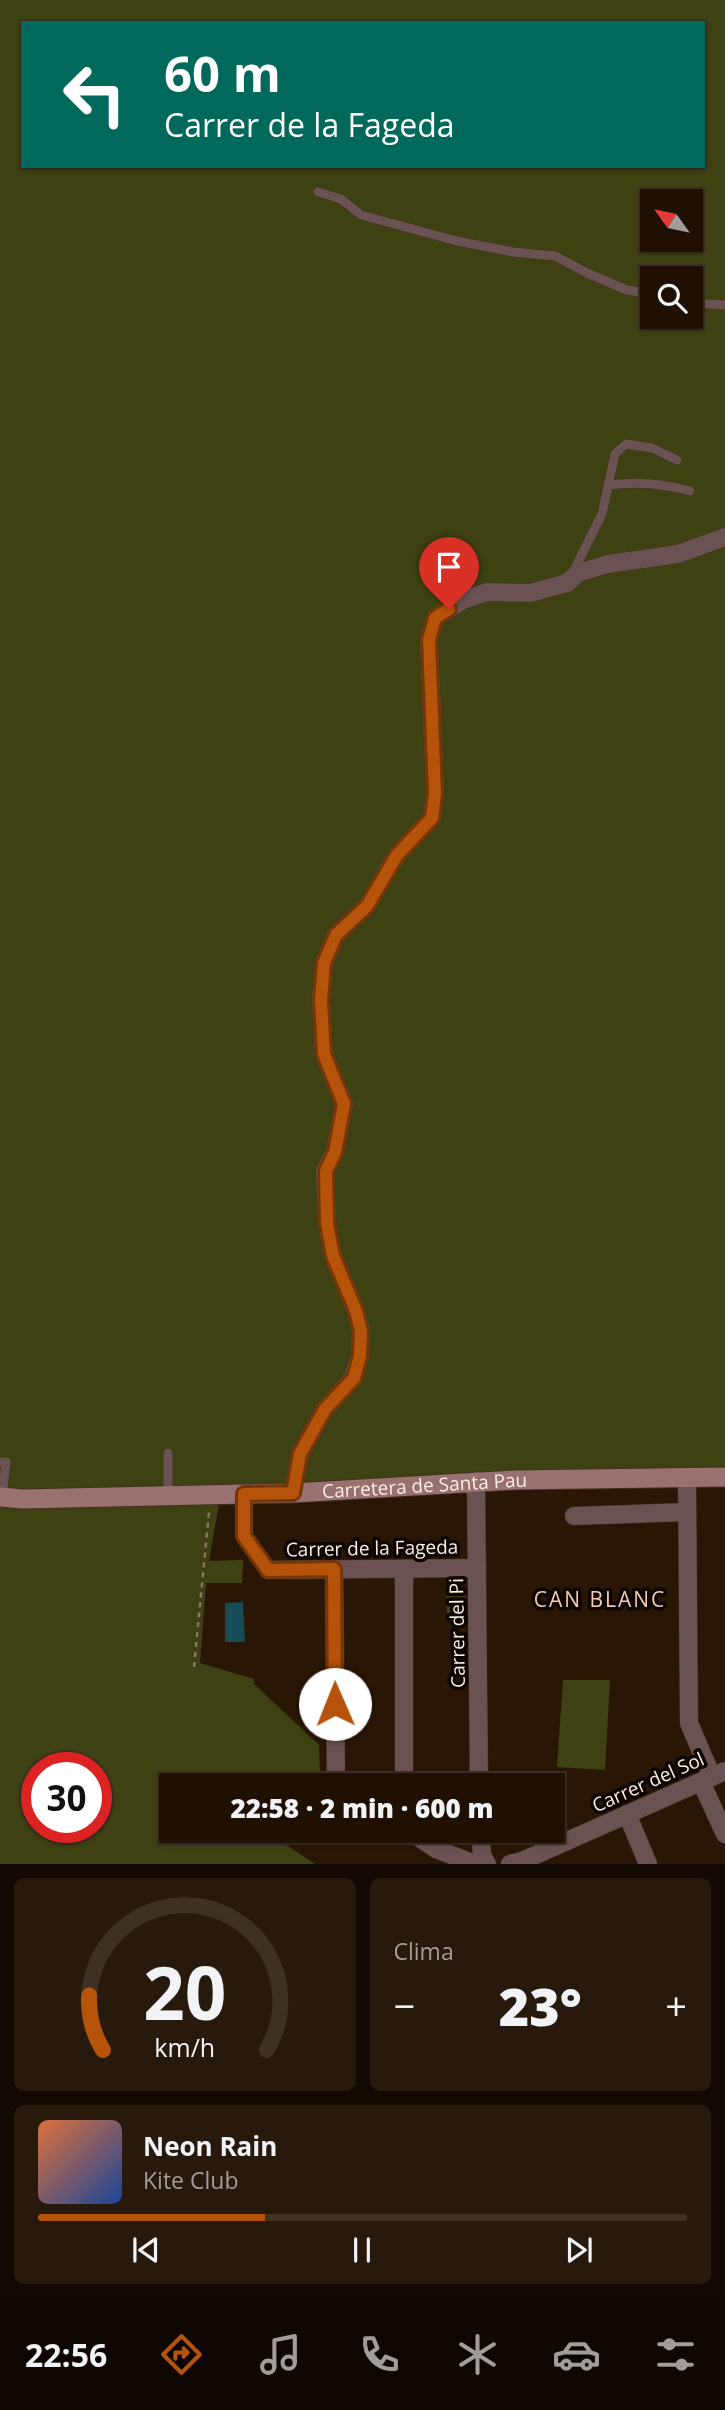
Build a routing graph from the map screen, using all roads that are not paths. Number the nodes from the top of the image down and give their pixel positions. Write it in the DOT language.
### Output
graph roads {
  1 [pos="318,192"];
  2 [pos="640,292"];
  3 [pos="703,303"];
  4 [pos="725,304"];
  5 [pos="677,460"];
  6 [pos="609,485"];
  7 [pos="690,491"];
  8 [pos="725,537"];
  9 [pos="567,583"];
  10 [pos="168,1453"];
  11 [pos="0,1462"];
  12 [pos="725,1477"];
  13 [pos="687,1478"];
  14 [pos="475,1481"];
  15 [pos="293,1493"];
  16 [pos="244,1494"];
  17 [pos="168,1496"];
  18 [pos="1,1497"];
  19 [pos="687,1512"];
  20 [pos="575,1516"];
  21 [pos="477,1568"];
  22 [pos="334,1569"];
  23 [pos="404,1569"];
  24 [pos="268,1570"];
  25 [pos="336,1773"];
  26 [pos="404,1773"];
  27 [pos="480,1773"];
  28 [pos="713,1777"];
  29 [pos="627,1814"];
  30 [pos="725,1834"];
  31 [pos="427,1843"];
  32 [pos="481,1843"];
  33 [pos="475,1864"];
  34 [pos="487,1864"];
  35 [pos="510,1864"];
  36 [pos="648,1864"];
  1 -- 2 [label="lane"];
  3 -- 4 [label="lane"];
  5 -- 6 [label="lane"];
  6 -- 7 [label="lane"];
  6 -- 9 [label="lane"];
  8 -- 9 [label="street"];
  9 -- 15 [label="street"];
  10 -- 17 [label="lane"];
  11 -- 18 [label="lane"];
  12 -- 13 [label="main road, Carretera de Santa Pau"];
  13 -- 14 [label="main road, Carretera de Santa Pau"];
  13 -- 19 [label="street"];
  14 -- 15 [label="main road, Carretera de Santa Pau"];
  14 -- 21 [label="street, Carrer del Pi"];
  15 -- 16 [label="main road, Carretera de Santa Pau"];
  16 -- 17 [label="main road, Carretera de Santa Pau"];
  16 -- 24 [label="lane"];
  17 -- 18 [label="main road, Carretera de Santa Pau"];
  19 -- 20 [label="street"];
  19 -- 28 [label="street"];
  21 -- 23 [label="street, Carrer de la Fageda"];
  21 -- 27 [label="street, Carrer del Pi"];
  22 -- 23 [label="street, Carrer de la Fageda"];
  22 -- 24 [label="street, Carrer de la Fageda"];
  22 -- 25 [label="street"];
  23 -- 26 [label="street"];
  28 -- 29 [label="street, Carrer del Sol"];
  28 -- 30 [label="street"];
  29 -- 35 [label="street, Carrer del Sol"];
  29 -- 36 [label="street"];
  31 -- 33 [label="street"];
  32 -- 34 [label="street"];
}
